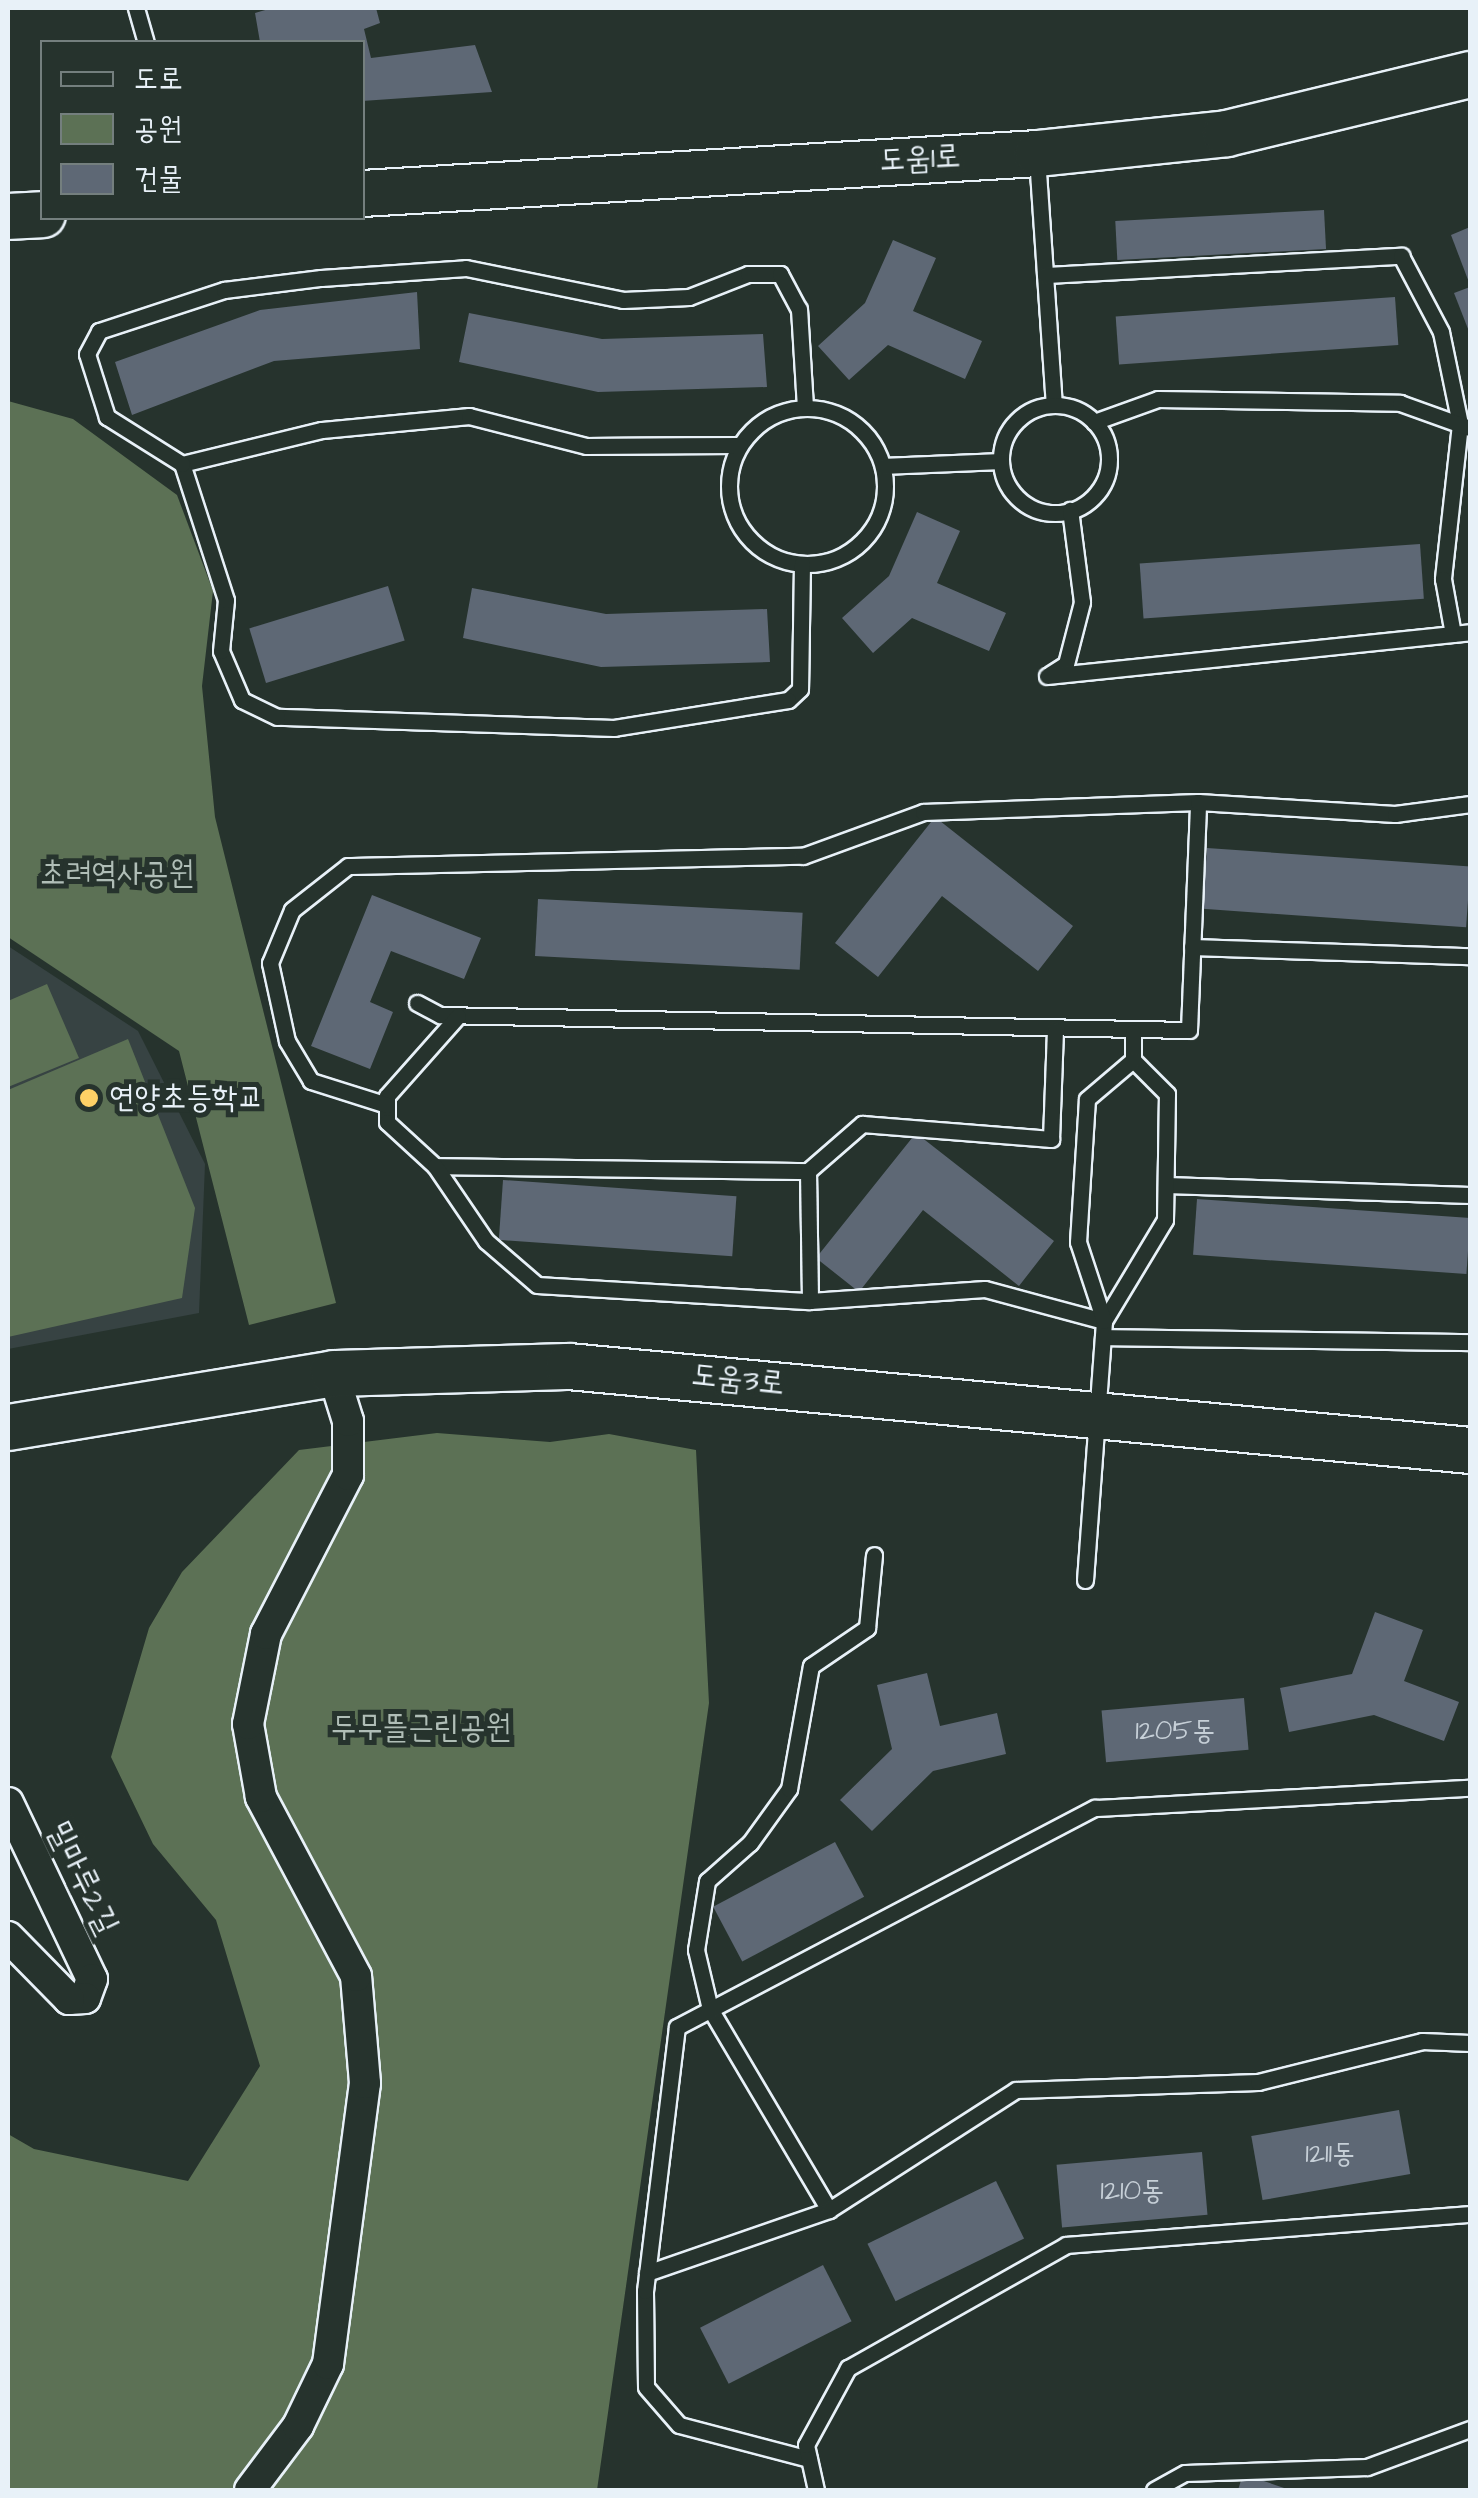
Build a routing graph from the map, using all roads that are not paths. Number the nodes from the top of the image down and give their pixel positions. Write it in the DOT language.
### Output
graph roads {
  1 [pos="136,8"];
  2 [pos="145,40"];
  3 [pos="1470,74"];
  4 [pos="1036,153"];
  5 [pos="365,193"];
  6 [pos="40,214"];
  7 [pos="8,216"];
  8 [pos="1045,275"];
  9 [pos="1054,404"];
  10 [pos="806,408"];
  11 [pos="1094,422"];
  12 [pos="1465,426"];
  13 [pos="740,444"];
  14 [pos="1000,461"];
  15 [pos="182,464"];
  16 [pos="883,466"];
  17 [pos="1070,510"];
  18 [pos="802,564"];
  19 [pos="1470,632"];
  20 [pos="1453,634"];
  21 [pos="1198,802"];
  22 [pos="1470,804"];
  23 [pos="1192,947"];
  24 [pos="1470,956"];
  25 [pos="417,1004"];
  26 [pos="458,1016"];
  27 [pos="1055,1030"];
  28 [pos="1132,1032"];
  29 [pos="1133,1060"];
  30 [pos="386,1105"];
  31 [pos="435,1166"];
  32 [pos="808,1171"];
  33 [pos="1166,1185"];
  34 [pos="1470,1195"];
  35 [pos="810,1301"];
  36 [pos="1104,1329"];
  37 [pos="1470,1342"];
  38 [pos="333,1373"];
  39 [pos="1098,1419"];
  40 [pos="8,1428"];
  41 [pos="1470,1450"];
  42 [pos="874,1555"];
  43 [pos="1084,1580"];
  44 [pos="1470,1788"];
  45 [pos="8,1803"];
  46 [pos="8,1936"];
  47 [pos="710,2009"];
  48 [pos="1470,2043"];
  49 [pos="828,2210"];
  50 [pos="1470,2214"];
  51 [pos="647,2273"];
  52 [pos="1470,2429"];
  53 [pos="809,2459"];
  54 [pos="250,2490"];
  55 [pos="816,2490"];
  56 [pos="1154,2490"];
  1 -- 2 [label="lane"];
  3 -- 4 [label="street, 도움1로"];
  4 -- 5 [label="street, 도움1로"];
  4 -- 8 [label="lane"];
  6 -- 7 [label="street"];
  8 -- 9 [label="lane"];
  8 -- 12 [label="lane"];
  9 -- 11 [label="lane"];
  9 -- 14 [label="lane"];
  10 -- 13 [label="lane"];
  10 -- 15 [label="lane"];
  10 -- 16 [label="lane"];
  11 -- 12 [label="lane"];
  11 -- 17 [label="lane"];
  12 -- 20 [label="lane"];
  13 -- 15 [label="lane"];
  13 -- 18 [label="lane"];
  14 -- 16 [label="lane"];
  14 -- 17 [label="lane"];
  15 -- 18 [label="lane"];
  16 -- 18 [label="lane"];
  17 -- 20 [label="lane"];
  19 -- 20 [label="lane"];
  21 -- 22 [label="lane"];
  21 -- 23 [label="lane"];
  21 -- 30 [label="lane"];
  23 -- 24 [label="lane"];
  23 -- 28 [label="lane"];
  25 -- 26 [label="lane"];
  26 -- 27 [label="lane"];
  26 -- 30 [label="lane"];
  27 -- 28 [label="lane"];
  27 -- 32 [label="lane"];
  28 -- 29 [label="lane"];
  29 -- 33 [label="lane"];
  29 -- 36 [label="lane"];
  30 -- 31 [label="lane"];
  31 -- 32 [label="lane"];
  31 -- 35 [label="lane"];
  32 -- 35 [label="lane"];
  33 -- 34 [label="lane"];
  33 -- 36 [label="lane"];
  35 -- 36 [label="lane"];
  36 -- 37 [label="lane"];
  36 -- 39 [label="lane"];
  38 -- 39 [label="street, 도움3로"];
  38 -- 40 [label="street, 도움3로"];
  38 -- 54 [label="street"];
  39 -- 41 [label="street, 도움3로"];
  39 -- 43 [label="lane"];
  42 -- 47 [label="lane"];
  44 -- 47 [label="lane"];
  45 -- 46 [label="street, 밀마루2길"];
  47 -- 49 [label="lane"];
  47 -- 51 [label="lane"];
  48 -- 49 [label="lane"];
  49 -- 51 [label="lane"];
  50 -- 53 [label="lane"];
  51 -- 53 [label="lane"];
  52 -- 56 [label="lane"];
  53 -- 55 [label="lane"];
}
